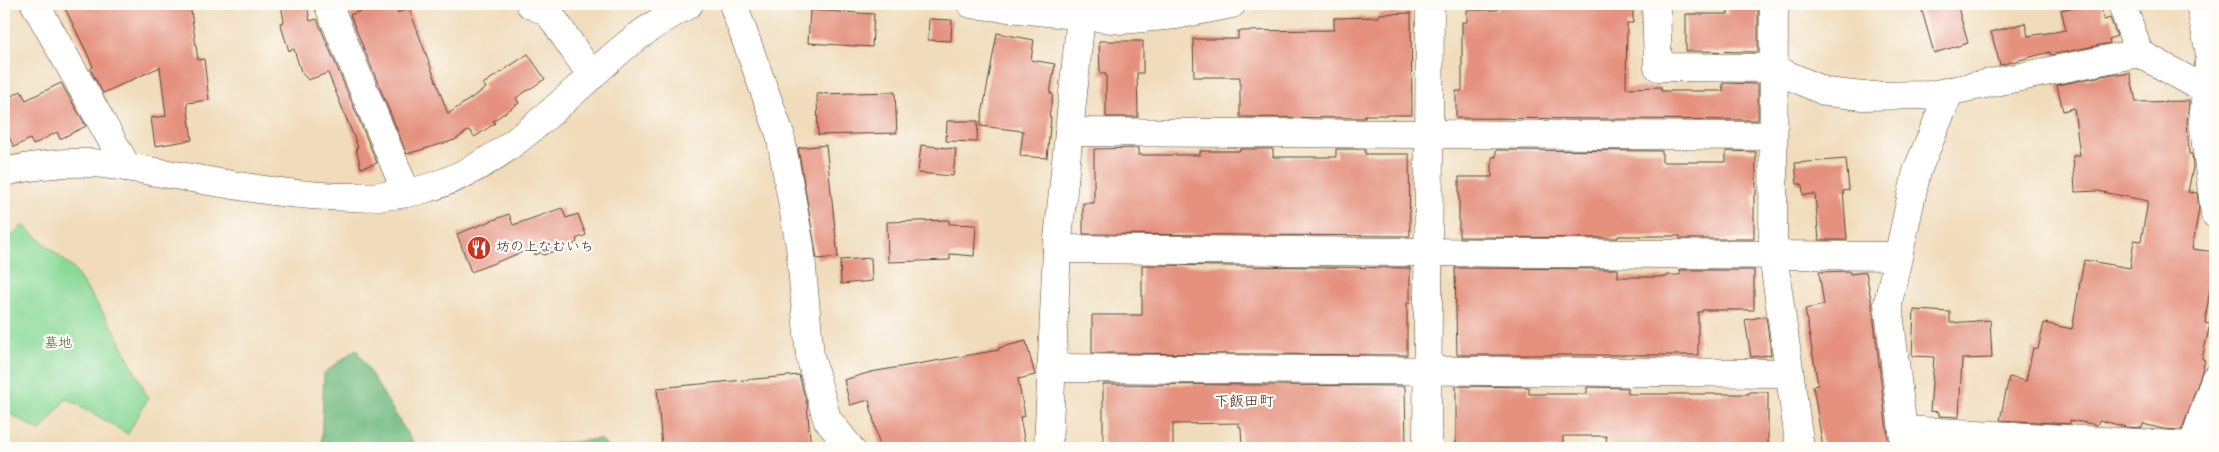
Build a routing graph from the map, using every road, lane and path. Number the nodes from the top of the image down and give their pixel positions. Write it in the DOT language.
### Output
graph roads {
  1 [pos="35,4"];
  2 [pos="328,4"];
  3 [pos="530,4"];
  4 [pos="689,4"];
  5 [pos="733,4"];
  6 [pos="971,4"];
  7 [pos="1232,4"];
  8 [pos="1430,4"];
  9 [pos="1656,4"];
  10 [pos="1774,4"];
  11 [pos="2122,4"];
  12 [pos="2200,4"];
  13 [pos="1081,16"];
  14 [pos="2139,53"];
  15 [pos="1772,68"];
  16 [pos="592,76"];
  17 [pos="1950,91"];
  18 [pos="2211,92"];
  19 [pos="1069,132"];
  20 [pos="1429,134"];
  21 [pos="1772,136"];
  22 [pos="127,167"];
  23 [pos="4,172"];
  24 [pos="406,192"];
  25 [pos="2214,202"];
  26 [pos="1057,250"];
  27 [pos="1429,252"];
  28 [pos="1773,255"];
  29 [pos="1898,256"];
  30 [pos="1052,368"];
  31 [pos="1427,371"];
  32 [pos="1789,373"];
  33 [pos="2215,379"];
  34 [pos="1904,439"];
  35 [pos="2192,447"];
  36 [pos="850,448"];
  37 [pos="1048,448"];
  38 [pos="1427,448"];
  39 [pos="1800,448"];
  1 -- 22 [label="street"];
  2 -- 24 [label="street"];
  3 -- 16 [label="street"];
  4 -- 16 [label="street"];
  5 -- 36 [label="street"];
  6 -- 13 [label="street"];
  7 -- 13 [label="street"];
  8 -- 20 [label="street"];
  9 -- 15 [label="street"];
  10 -- 15 [label="street"];
  11 -- 14 [label="street"];
  12 -- 18 [label="street"];
  13 -- 19 [label="street"];
  14 -- 17 [label="street"];
  14 -- 18 [label="street"];
  15 -- 17 [label="street"];
  15 -- 21 [label="street"];
  16 -- 24 [label="street"];
  17 -- 29 [label="street"];
  18 -- 25 [label="street"];
  19 -- 20 [label="street"];
  19 -- 26 [label="street"];
  20 -- 21 [label="street"];
  20 -- 27 [label="street"];
  21 -- 28 [label="street"];
  22 -- 23 [label="street"];
  22 -- 24 [label="street"];
  26 -- 27 [label="street"];
  26 -- 30 [label="street"];
  27 -- 28 [label="street"];
  27 -- 31 [label="street"];
  28 -- 29 [label="street"];
  28 -- 32 [label="street"];
  29 -- 34 [label="street"];
  30 -- 31 [label="street"];
  30 -- 37 [label="street"];
  31 -- 32 [label="street"];
  31 -- 38 [label="street"];
  32 -- 39 [label="street"];
  33 -- 35 [label="street"];
  34 -- 35 [label="street"];
}
